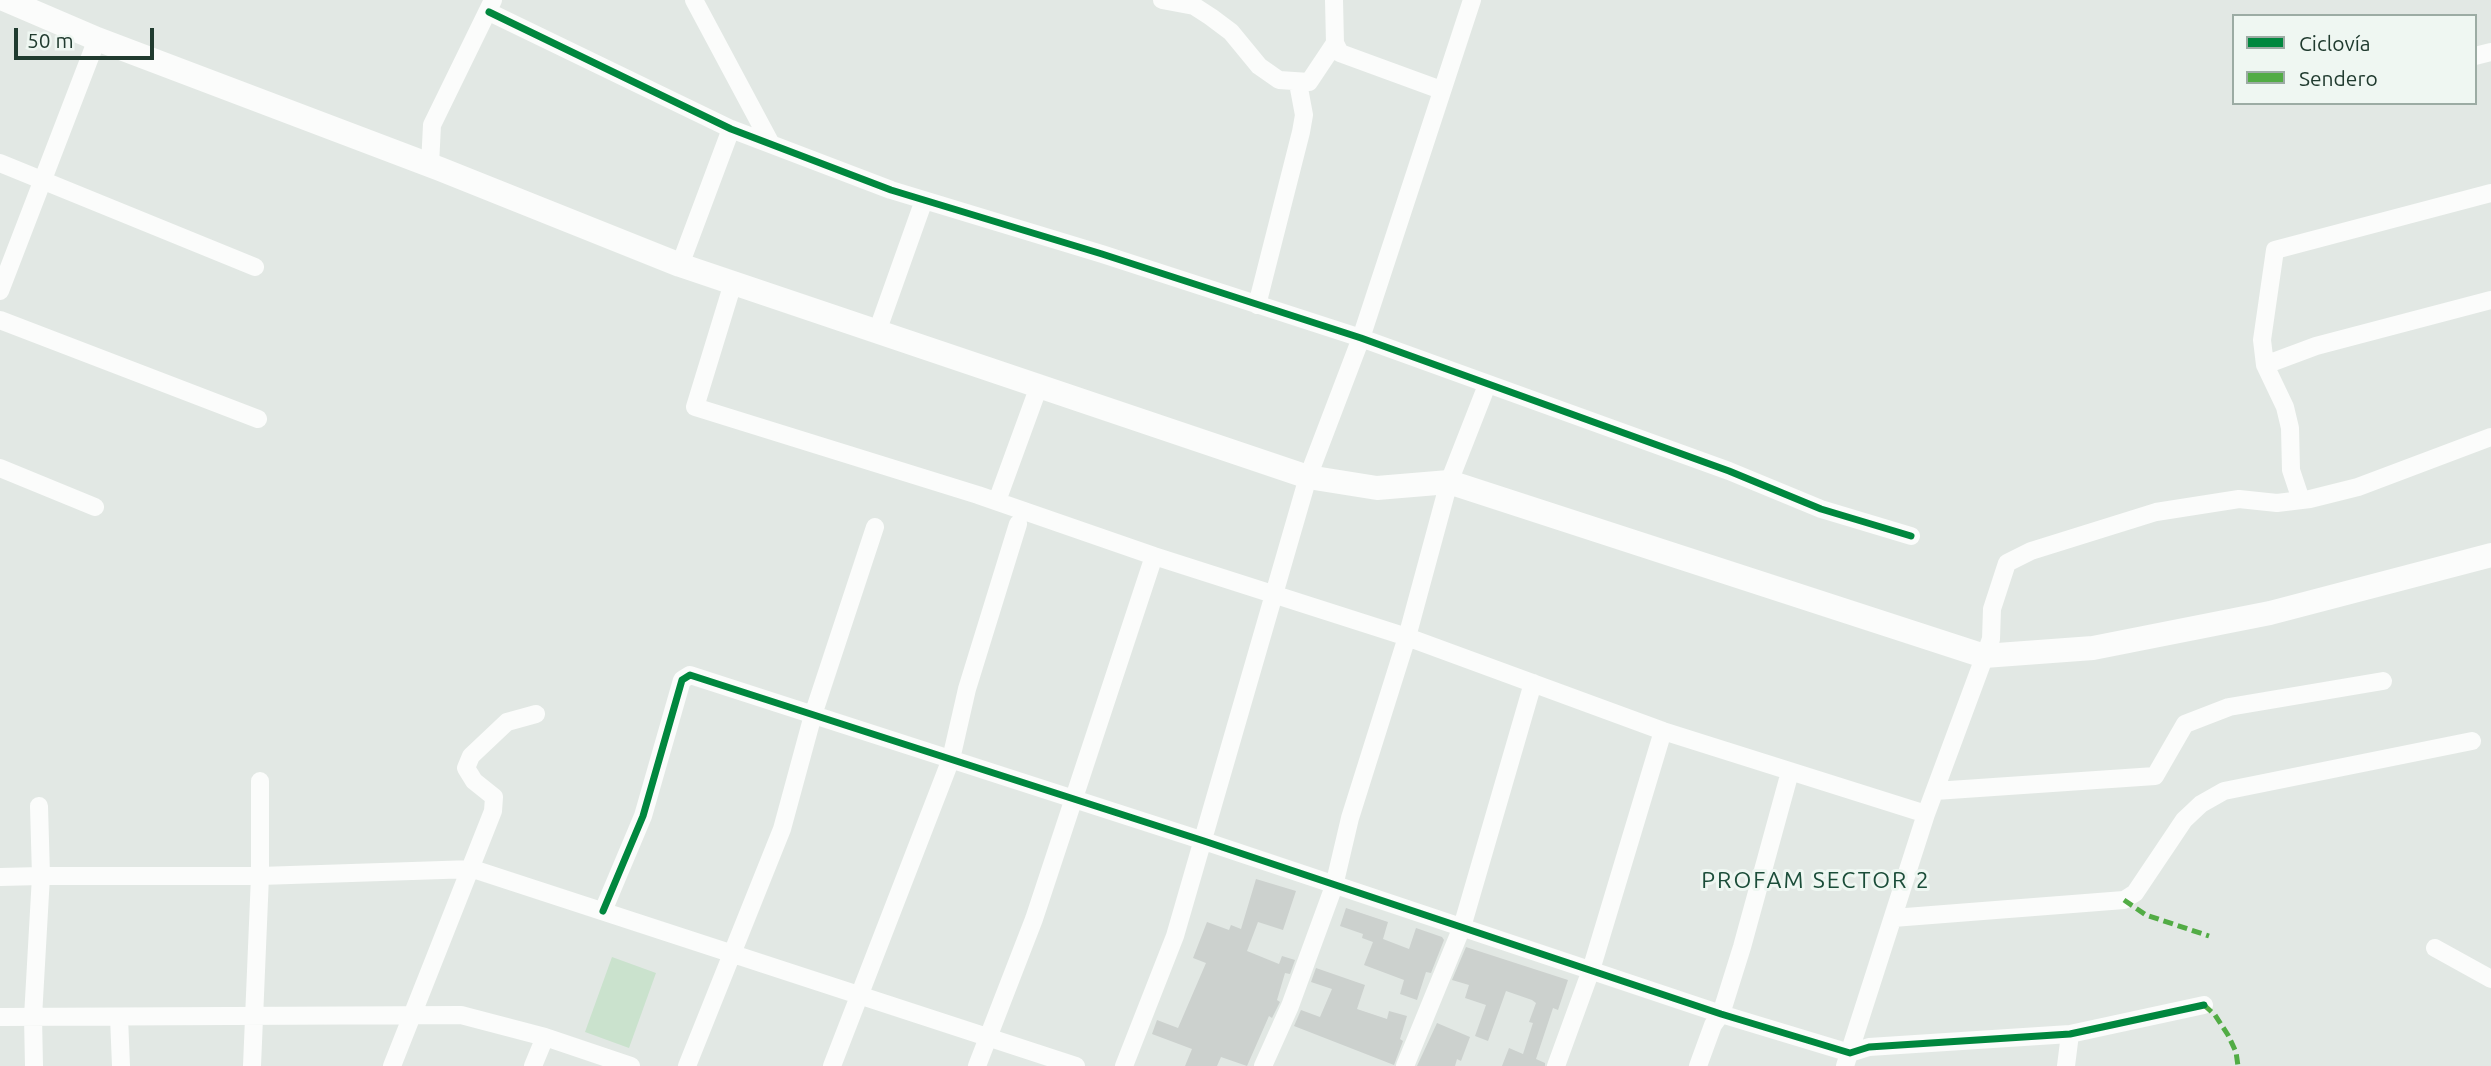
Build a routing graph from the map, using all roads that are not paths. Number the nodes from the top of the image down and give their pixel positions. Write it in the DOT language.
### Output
graph roads {
  1 [pos="6,0"];
  2 [pos="694,0"];
  3 [pos="1162,0"];
  4 [pos="1334,0"];
  5 [pos="1348,0"];
  6 [pos="1472,0"];
  7 [pos="491,6"];
  8 [pos="1336,23"];
  9 [pos="97,39"];
  10 [pos="1335,43"];
  11 [pos="1298,83"];
  12 [pos="1441,90"];
  13 [pos="731,129"];
  14 [pos="771,144"];
  15 [pos="0,163"];
  16 [pos="430,165"];
  17 [pos="43,180"];
  18 [pos="2491,192"];
  19 [pos="924,200"];
  20 [pos="680,265"];
  21 [pos="255,267"];
  22 [pos="733,283"];
  23 [pos="0,291"];
  24 [pos="2491,300"];
  25 [pos="1257,305"];
  26 [pos="0,320"];
  27 [pos="877,332"];
  28 [pos="1361,338"];
  29 [pos="2265,365"];
  30 [pos="1488,385"];
  31 [pos="1039,386"];
  32 [pos="258,419"];
  33 [pos="2491,437"];
  34 [pos="0,468"];
  35 [pos="1308,477"];
  36 [pos="1449,482"];
  37 [pos="2301,500"];
  38 [pos="997,501"];
  39 [pos="95,507"];
  40 [pos="1018,524"];
  41 [pos="875,527"];
  42 [pos="1911,536"];
  43 [pos="2491,555"];
  44 [pos="1154,556"];
  45 [pos="1276,597"];
  46 [pos="1406,637"];
  47 [pos="1984,656"];
  48 [pos="2383,681"];
  49 [pos="1533,683"];
  50 [pos="536,714"];
  51 [pos="813,715"];
  52 [pos="1662,731"];
  53 [pos="2472,741"];
  54 [pos="951,759"];
  55 [pos="1790,772"];
  56 [pos="260,781"];
  57 [pos="1935,791"];
  58 [pos="1075,799"];
  59 [pos="39,806"];
  60 [pos="1926,814"];
  61 [pos="1204,841"];
  62 [pos="473,869"];
  63 [pos="41,876"];
  64 [pos="260,876"];
  65 [pos="0,877"];
  66 [pos="1334,886"];
  67 [pos="603,912"];
  68 [pos="1893,918"];
  69 [pos="1462,927"];
  70 [pos="2435,948"];
  71 [pos="731,952"];
  72 [pos="1591,970"];
  73 [pos="2491,979"];
  74 [pos="858,993"];
  75 [pos="2204,1005"];
  76 [pos="415,1013"];
  77 [pos="1721,1014"];
  78 [pos="252,1015"];
  79 [pos="0,1017"];
  80 [pos="33,1017"];
  81 [pos="119,1017"];
  82 [pos="2070,1034"];
  83 [pos="987,1036"];
  84 [pos="545,1037"];
  85 [pos="1847,1060"];
  86 [pos="34,1066"];
  87 [pos="121,1066"];
  88 [pos="252,1066"];
  89 [pos="392,1066"];
  90 [pos="533,1066"];
  91 [pos="631,1066"];
  92 [pos="687,1066"];
  93 [pos="832,1066"];
  94 [pos="977,1066"];
  95 [pos="1076,1066"];
  96 [pos="1124,1066"];
  97 [pos="1264,1066"];
  98 [pos="1405,1066"];
  99 [pos="1556,1066"];
  100 [pos="1698,1066"];
  101 [pos="2066,1066"];
  1 -- 9 [label="main road"];
  2 -- 14 [label="street"];
  3 -- 11 [label="street"];
  4 -- 8 [label="street"];
  5 -- 8 [label="street"];
  6 -- 12 [label="street"];
  7 -- 13 [label="street"];
  7 -- 16 [label="street"];
  8 -- 10 [label="street"];
  9 -- 16 [label="main road"];
  9 -- 17 [label="street"];
  10 -- 11 [label="street"];
  10 -- 12 [label="street"];
  11 -- 25 [label="street"];
  12 -- 28 [label="street"];
  13 -- 14 [label="street"];
  13 -- 20 [label="street"];
  14 -- 19 [label="street"];
  15 -- 17 [label="street"];
  16 -- 20 [label="main road"];
  17 -- 21 [label="street"];
  17 -- 23 [label="street"];
  18 -- 29 [label="street"];
  19 -- 25 [label="street"];
  19 -- 27 [label="street"];
  20 -- 22 [label="main road"];
  22 -- 27 [label="main road"];
  22 -- 38 [label="street"];
  24 -- 29 [label="street"];
  25 -- 28 [label="street"];
  26 -- 32 [label="street"];
  27 -- 31 [label="main road"];
  28 -- 30 [label="street"];
  28 -- 35 [label="street"];
  29 -- 37 [label="street"];
  30 -- 36 [label="street"];
  30 -- 42 [label="street"];
  31 -- 35 [label="main road"];
  31 -- 38 [label="street"];
  33 -- 37 [label="street"];
  34 -- 39 [label="street"];
  35 -- 36 [label="main road"];
  35 -- 45 [label="street"];
  36 -- 46 [label="street"];
  36 -- 47 [label="main road"];
  37 -- 47 [label="street"];
  38 -- 44 [label="street"];
  40 -- 54 [label="street"];
  41 -- 51 [label="street"];
  43 -- 47 [label="main road"];
  44 -- 45 [label="street"];
  44 -- 58 [label="street"];
  45 -- 46 [label="street"];
  45 -- 61 [label="street"];
  46 -- 49 [label="street"];
  46 -- 66 [label="street"];
  47 -- 57 [label="street"];
  48 -- 57 [label="street"];
  49 -- 52 [label="street"];
  49 -- 69 [label="street"];
  50 -- 62 [label="street"];
  51 -- 54 [label="street"];
  51 -- 67 [label="street"];
  51 -- 71 [label="street"];
  52 -- 55 [label="street"];
  52 -- 72 [label="street"];
  53 -- 68 [label="street"];
  54 -- 58 [label="street"];
  54 -- 74 [label="street"];
  55 -- 60 [label="street"];
  55 -- 77 [label="street"];
  56 -- 64 [label="street"];
  57 -- 60 [label="street"];
  58 -- 61 [label="street"];
  58 -- 83 [label="street"];
  59 -- 63 [label="street"];
  60 -- 68 [label="street"];
  61 -- 66 [label="street"];
  61 -- 96 [label="street"];
  62 -- 64 [label="street"];
  62 -- 67 [label="street"];
  62 -- 76 [label="street"];
  63 -- 64 [label="street"];
  63 -- 65 [label="street"];
  63 -- 80 [label="street"];
  64 -- 78 [label="street"];
  66 -- 69 [label="street"];
  66 -- 97 [label="street"];
  67 -- 71 [label="street"];
  68 -- 85 [label="street"];
  69 -- 72 [label="street"];
  69 -- 98 [label="street"];
  70 -- 73 [label="street"];
  71 -- 74 [label="street"];
  71 -- 92 [label="street"];
  72 -- 77 [label="street"];
  72 -- 99 [label="street"];
  74 -- 83 [label="street"];
  74 -- 93 [label="street"];
  75 -- 82 [label="street"];
  76 -- 78 [label="street"];
  76 -- 84 [label="street"];
  76 -- 89 [label="street"];
  77 -- 85 [label="street"];
  77 -- 100 [label="street"];
  78 -- 81 [label="street"];
  78 -- 88 [label="street"];
  79 -- 80 [label="street"];
  80 -- 81 [label="street"];
  80 -- 86 [label="street"];
  81 -- 87 [label="street"];
  82 -- 85 [label="street"];
  82 -- 101 [label="street"];
  83 -- 94 [label="street"];
  83 -- 95 [label="street"];
  84 -- 90 [label="street"];
  84 -- 91 [label="street"];
}
